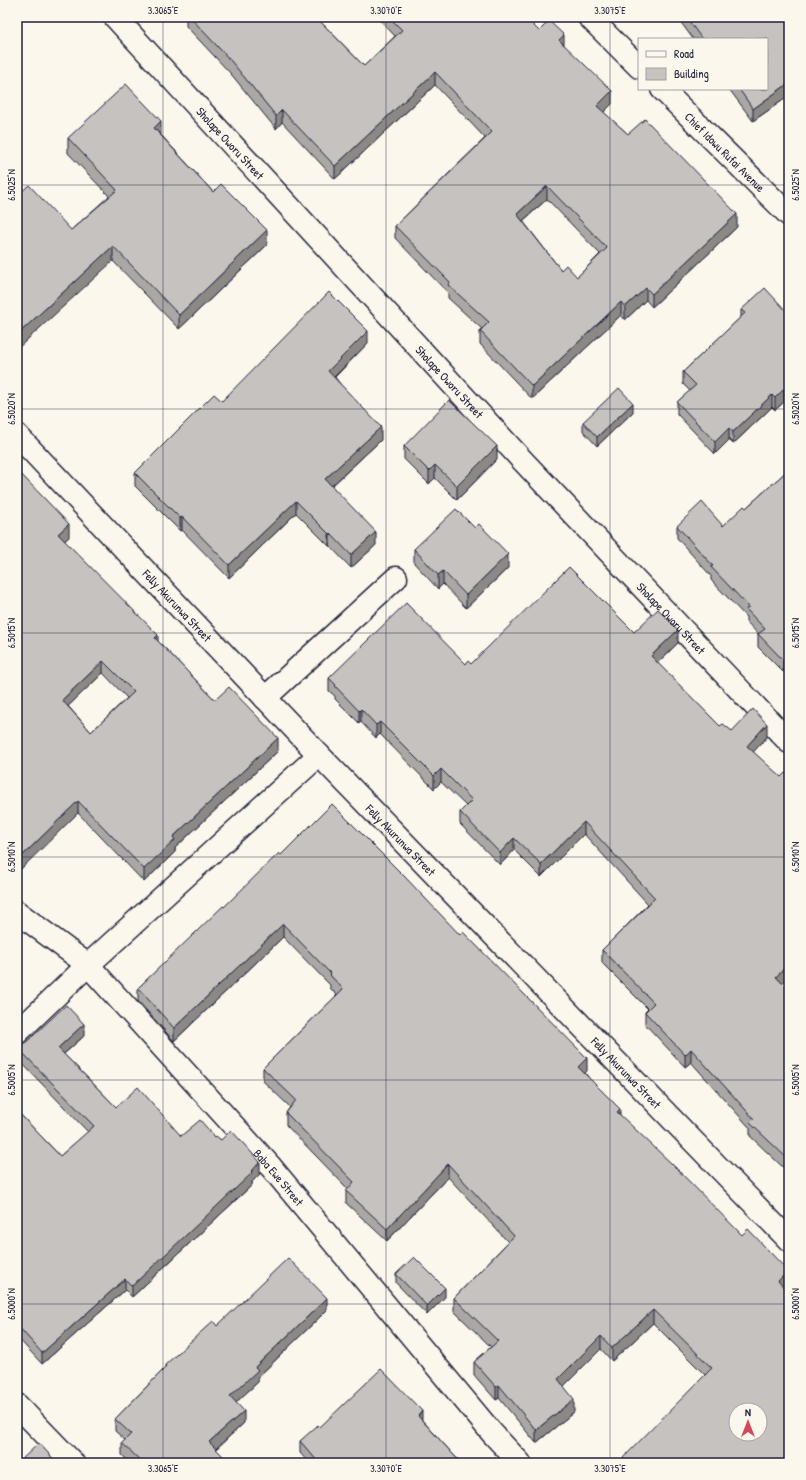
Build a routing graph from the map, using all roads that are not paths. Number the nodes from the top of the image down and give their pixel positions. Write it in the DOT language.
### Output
graph roads {
  1 [pos="115,17"];
  2 [pos="589,17"];
  3 [pos="638,65"];
  4 [pos="663,90"];
  5 [pos="789,215"];
  6 [pos="17,435"];
  7 [pos="396,578"];
  8 [pos="265,698"];
  9 [pos="789,742"];
  10 [pos="319,755"];
  11 [pos="17,912"];
  12 [pos="88,965"];
  13 [pos="17,1033"];
  14 [pos="789,1240"];
  15 [pos="17,1405"];
  16 [pos="73,1463"];
  17 [pos="520,1463"];
  1 -- 9 [label="street, Sholape Oworu Street"];
  2 -- 3 [label="street"];
  4 -- 5 [label="street, Chief Idowu Rufai Avenue"];
  6 -- 8 [label="street, Felly Akurunwa Street"];
  7 -- 8 [label="street"];
  8 -- 10 [label="street, Felly Akurunwa Street"];
  10 -- 12 [label="street"];
  10 -- 14 [label="street, Felly Akurunwa Street"];
  11 -- 12 [label="street, Baba Ewe Street"];
  12 -- 13 [label="street"];
  12 -- 17 [label="street, Baba Ewe Street"];
  15 -- 16 [label="street"];
}
